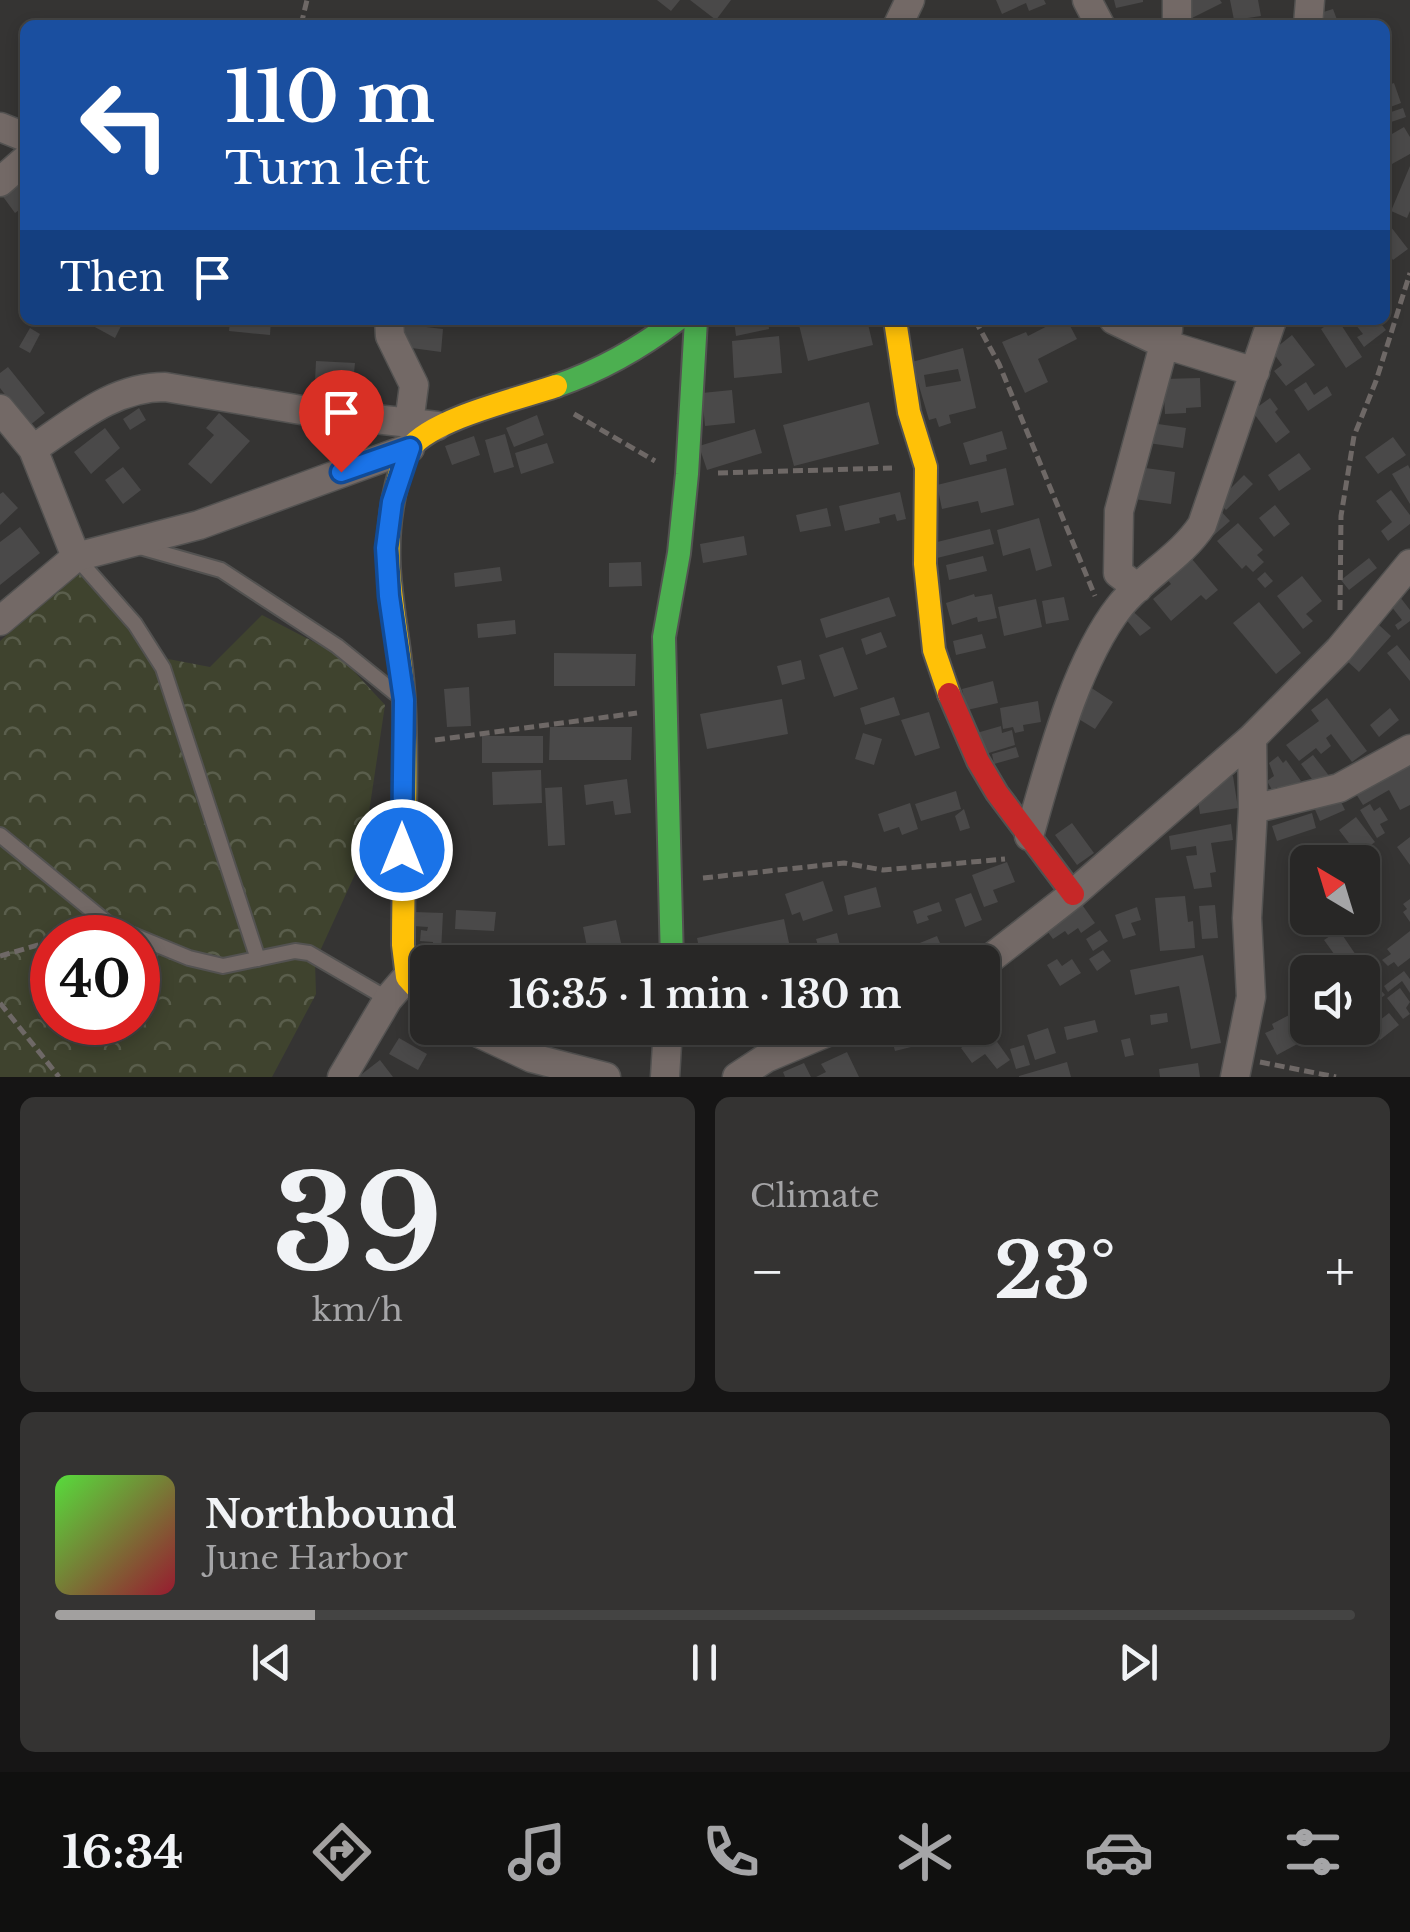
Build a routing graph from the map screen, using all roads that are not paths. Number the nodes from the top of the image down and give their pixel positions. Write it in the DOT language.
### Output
graph roads {
  1 [pos="20,164"];
  2 [pos="0,182"];
  3 [pos="390,325"];
  4 [pos="670,325"];
  5 [pos="696,325"];
  6 [pos="896,325"];
  7 [pos="1136,325"];
  8 [pos="1270,325"];
  9 [pos="1166,332"];
  10 [pos="1255,372"];
  11 [pos="0,409"];
  12 [pos="419,433"];
  13 [pos="33,449"];
  14 [pos="125,543"];
  15 [pos="76,558"];
  16 [pos="1410,564"];
  17 [pos="1138,588"];
  18 [pos="0,620"];
  19 [pos="404,700"];
  20 [pos="1252,738"];
  21 [pos="1410,749"];
  22 [pos="1253,809"];
  23 [pos="0,835"];
  24 [pos="1036,845"];
  25 [pos="1073,894"];
  26 [pos="672,945"];
  27 [pos="1000,950"];
  28 [pos="258,958"];
  29 [pos="407,977"];
  30 [pos="410,980"];
  31 [pos="388,999"];
  32 [pos="504,1045"];
  33 [pos="667,1045"];
  34 [pos="798,1045"];
  35 [pos="1237,1067"];
  36 [pos="342,1077"];
  37 [pos="606,1077"];
  38 [pos="664,1077"];
  39 [pos="738,1077"];
  1 -- 2 [label="street"];
  3 -- 12 [label="street"];
  4 -- 12 [label="street"];
  5 -- 26 [label="street"];
  6 -- 24 [label="street"];
  7 -- 9 [label="street"];
  8 -- 10 [label="street"];
  9 -- 10 [label="street"];
  9 -- 17 [label="street"];
  10 -- 17 [label="street"];
  11 -- 13 [label="street"];
  12 -- 13 [label="street"];
  12 -- 14 [label="street"];
  12 -- 19 [label="street"];
  13 -- 15 [label="street"];
  14 -- 15 [label="street"];
  14 -- 19 [label="lane"];
  15 -- 18 [label="street"];
  15 -- 28 [label="lane"];
  16 -- 20 [label="street"];
  17 -- 24 [label="street"];
  19 -- 29 [label="street"];
  20 -- 22 [label="street"];
  20 -- 25 [label="street"];
  21 -- 22 [label="street"];
  22 -- 35 [label="street"];
  23 -- 28 [label="lane"];
  24 -- 25 [label="street"];
  25 -- 27 [label="street"];
  28 -- 31 [label="lane"];
  29 -- 30 [label="street"];
  29 -- 31 [label="street"];
  31 -- 36 [label="street"];
  32 -- 37 [label="street"];
  33 -- 38 [label="street"];
  34 -- 39 [label="street"];
}
